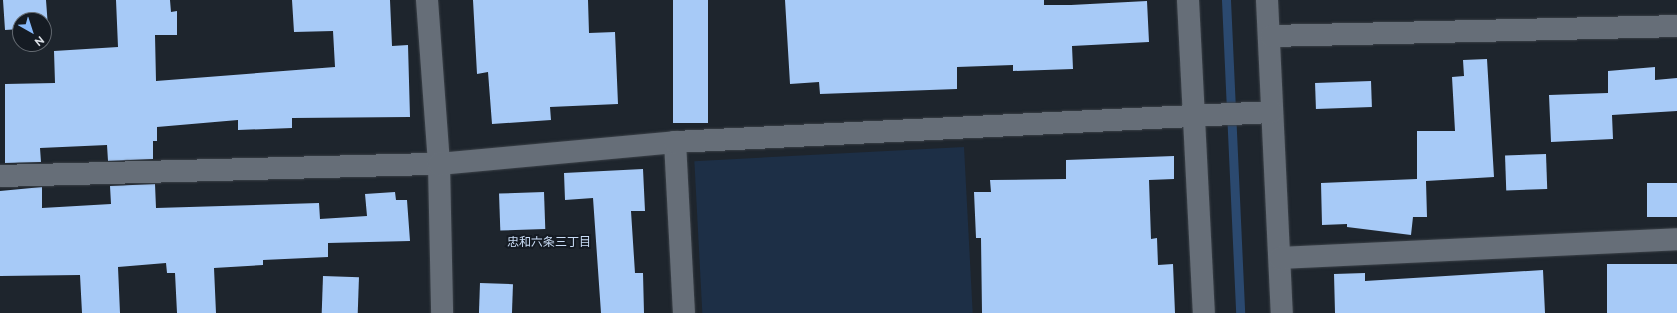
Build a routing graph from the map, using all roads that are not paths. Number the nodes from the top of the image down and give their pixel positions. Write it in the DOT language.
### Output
graph roads {
  1 [pos="427,0"];
  2 [pos="1188,0"];
  3 [pos="1267,0"];
  4 [pos="1677,26"];
  5 [pos="1271,36"];
  6 [pos="1272,112"];
  7 [pos="1195,116"];
  8 [pos="675,142"];
  9 [pos="438,164"];
  10 [pos="0,176"];
  11 [pos="1677,239"];
  12 [pos="1280,258"];
  13 [pos="442,313"];
  14 [pos="684,313"];
  15 [pos="1204,313"];
  16 [pos="1282,313"];
  1 -- 9 [label="street"];
  2 -- 7 [label="street"];
  3 -- 5 [label="street"];
  4 -- 5 [label="street"];
  5 -- 6 [label="street"];
  6 -- 7 [label="street"];
  6 -- 12 [label="street"];
  7 -- 8 [label="street"];
  7 -- 15 [label="street"];
  8 -- 9 [label="street"];
  8 -- 14 [label="street"];
  9 -- 10 [label="street"];
  9 -- 13 [label="street"];
  11 -- 12 [label="street"];
  12 -- 16 [label="street"];
}
